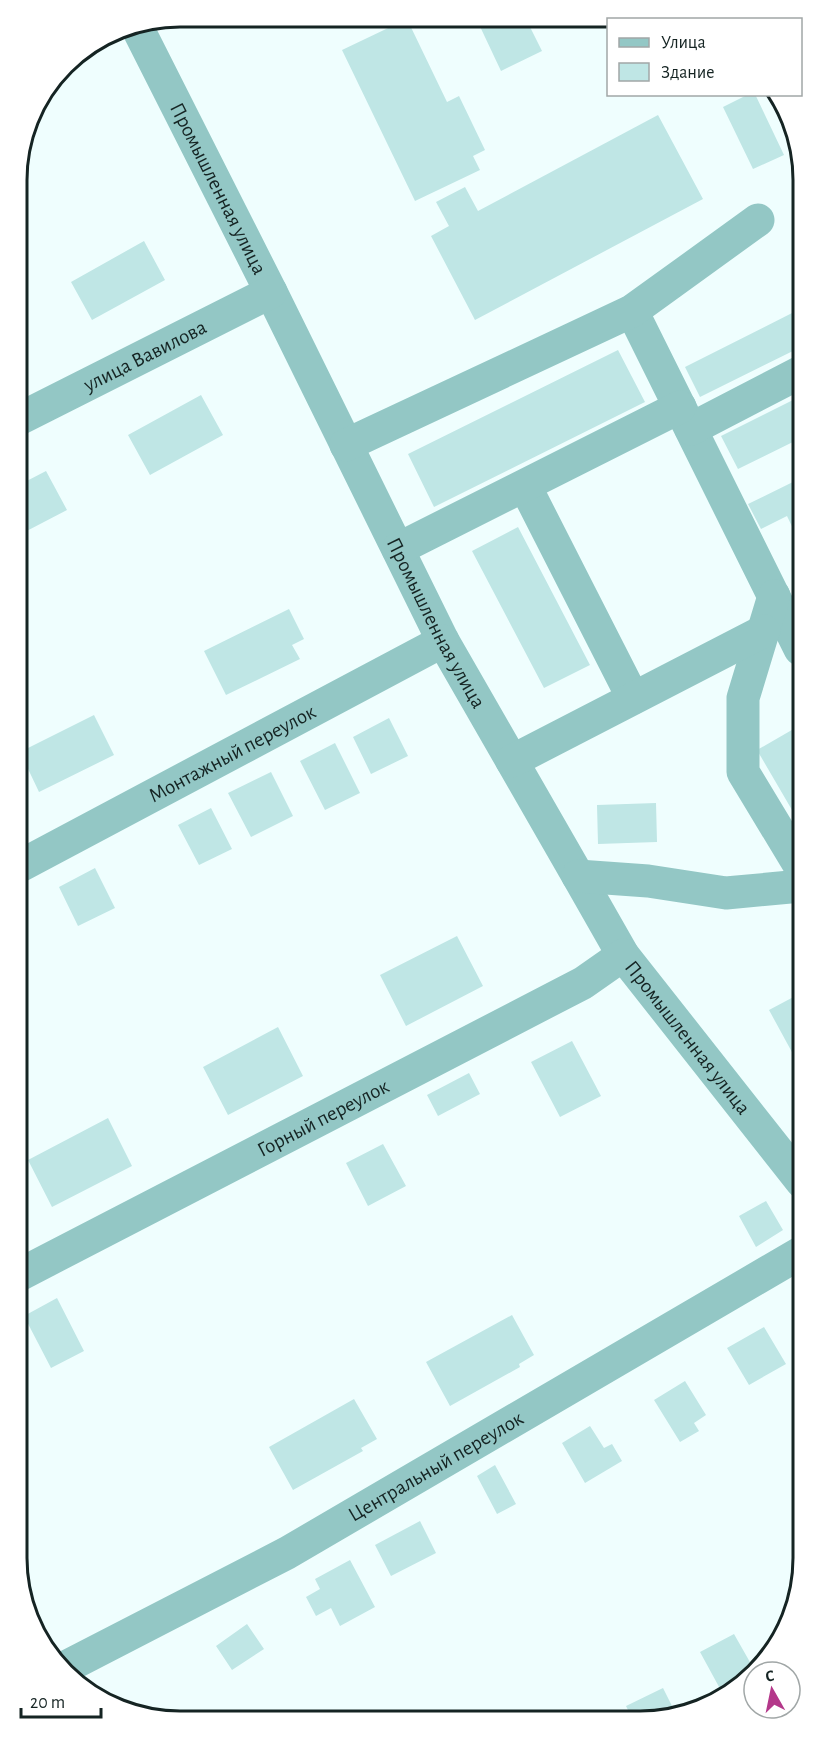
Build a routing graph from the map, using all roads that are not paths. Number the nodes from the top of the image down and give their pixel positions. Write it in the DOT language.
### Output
graph roads {
  1 [pos="140,32"];
  2 [pos="758,220"];
  3 [pos="271,292"];
  4 [pos="632,311"];
  5 [pos="793,375"];
  6 [pos="27,415"];
  7 [pos="685,418"];
  8 [pos="346,445"];
  9 [pos="525,486"];
  10 [pos="398,549"];
  11 [pos="774,597"];
  12 [pos="764,631"];
  13 [pos="793,635"];
  14 [pos="443,641"];
  15 [pos="633,698"];
  16 [pos="512,761"];
  17 [pos="793,858"];
  18 [pos="27,862"];
  19 [pos="793,872"];
  20 [pos="578,876"];
  21 [pos="623,955"];
  22 [pos="793,1171"];
  23 [pos="793,1257"];
  24 [pos="27,1271"];
  25 [pos="71,1665"];
  1 -- 3 [label="street, Промышленная улица"];
  2 -- 4 [label="street"];
  3 -- 6 [label="street, улица Вавилова"];
  3 -- 8 [label="street, Промышленная улица"];
  4 -- 7 [label="street"];
  4 -- 8 [label="street"];
  5 -- 7 [label="street"];
  7 -- 9 [label="street"];
  7 -- 11 [label="street"];
  8 -- 10 [label="street, Промышленная улица"];
  9 -- 10 [label="street"];
  9 -- 15 [label="street"];
  10 -- 14 [label="street, Промышленная улица"];
  11 -- 12 [label="street"];
  11 -- 13 [label="street"];
  12 -- 15 [label="street"];
  12 -- 17 [label="street"];
  14 -- 16 [label="street, Промышленная улица"];
  14 -- 18 [label="street, Монтажный переулок"];
  15 -- 16 [label="street"];
  16 -- 20 [label="street, Промышленная улица"];
  19 -- 20 [label="street"];
  20 -- 21 [label="street, Промышленная улица"];
  21 -- 22 [label="street, Промышленная улица"];
  21 -- 24 [label="street, Горный переулок"];
  23 -- 25 [label="street, Центральный переулок"];
}
